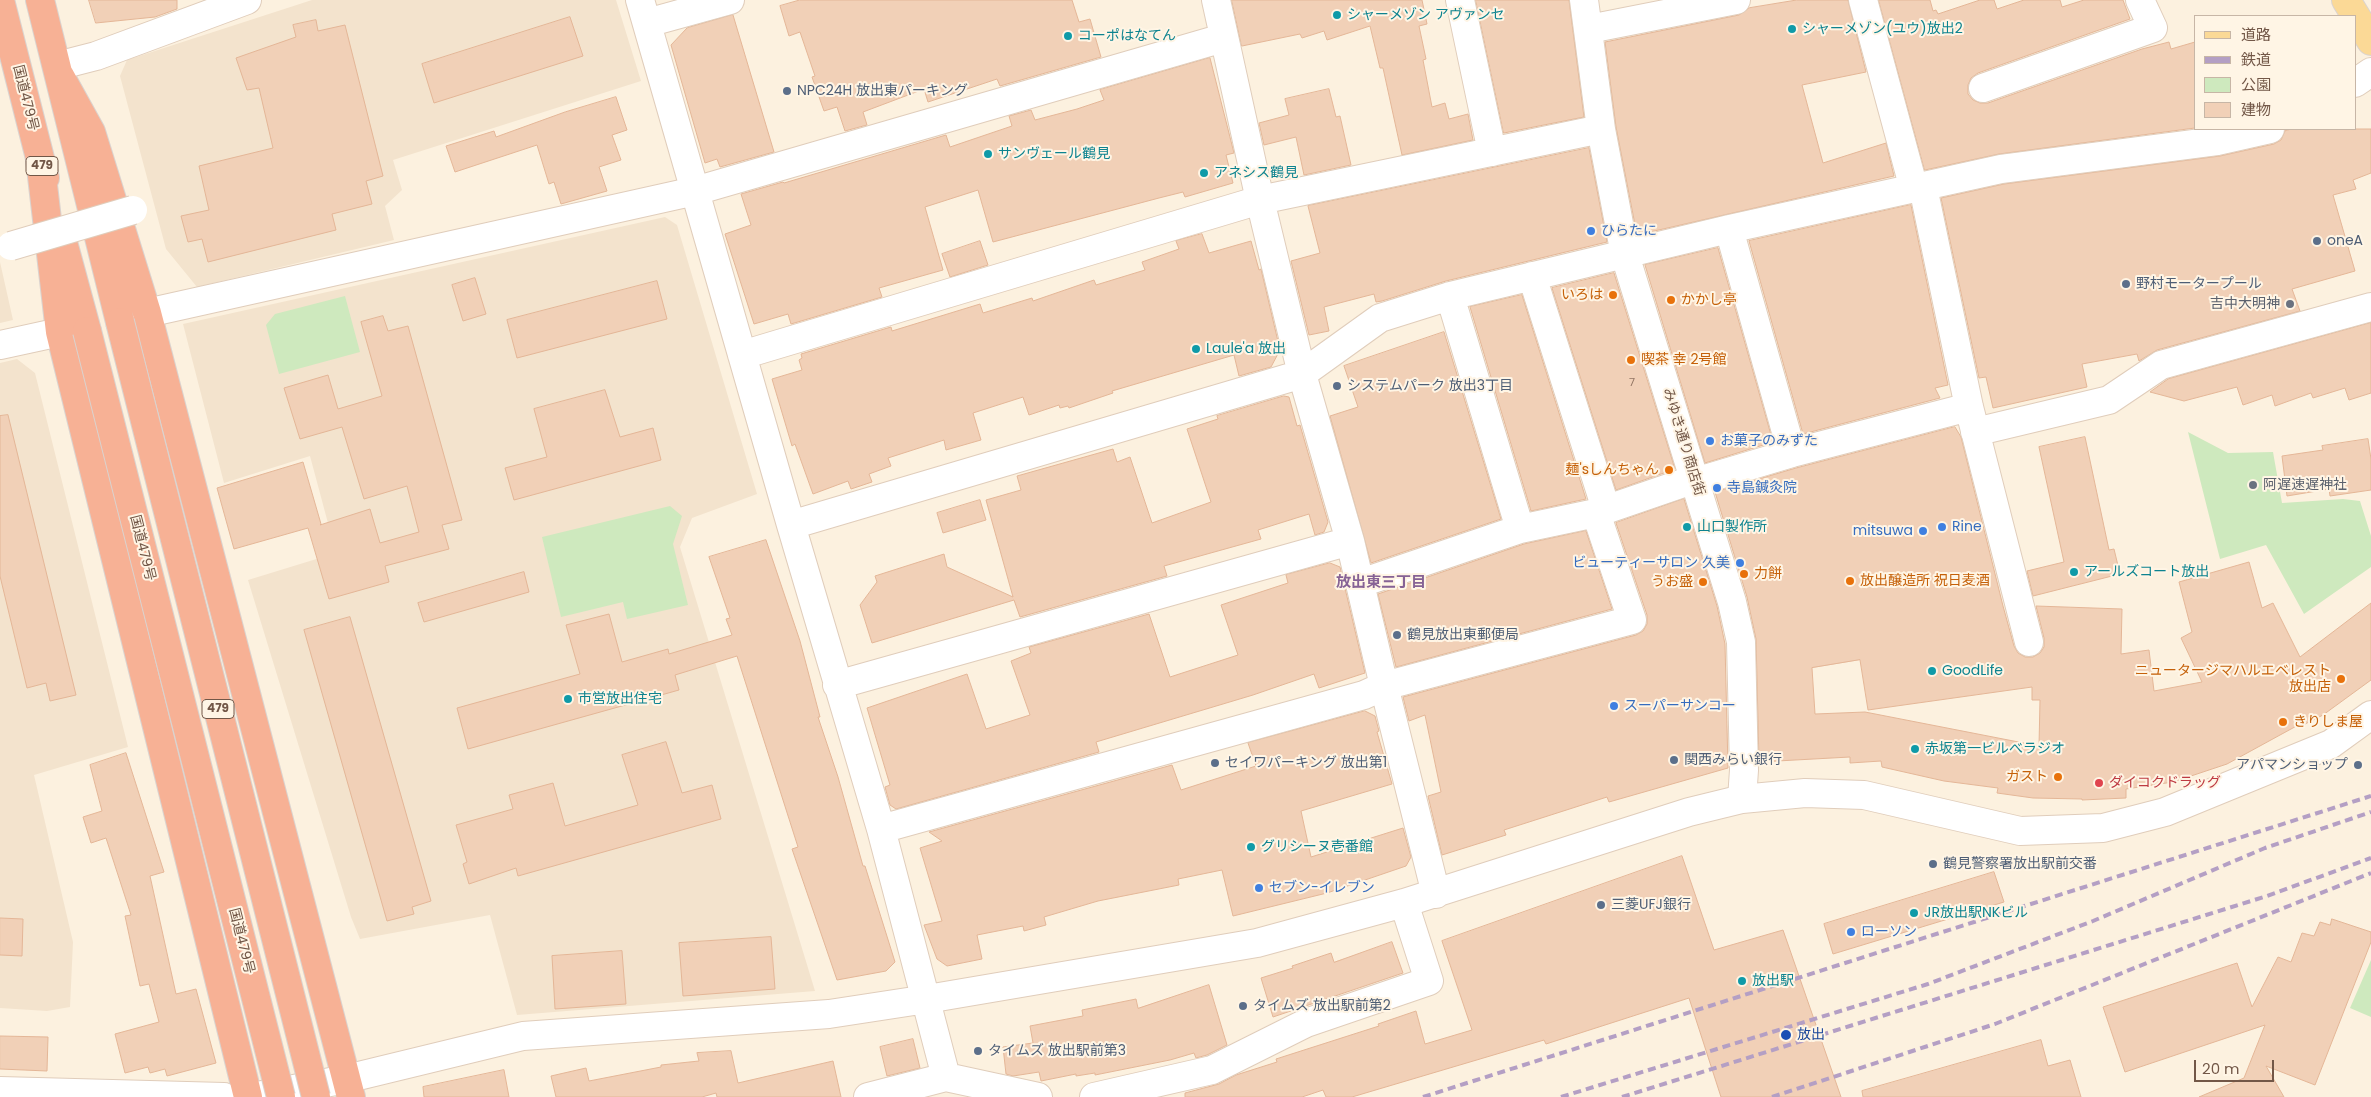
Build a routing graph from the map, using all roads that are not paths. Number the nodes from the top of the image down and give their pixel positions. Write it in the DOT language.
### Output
graph roads {
  1 [pos="0,0"];
  2 [pos="40,0"];
  3 [pos="246,0"];
  4 [pos="730,0"];
  5 [pos="1216,0"];
  6 [pos="1460,0"];
  7 [pos="1584,0"];
  8 [pos="1736,0"];
  9 [pos="1863,0"];
  10 [pos="2140,0"];
  11 [pos="2346,0"];
  12 [pos="644,12"];
  13 [pos="2355,15"];
  14 [pos="2356,16"];
  15 [pos="1589,29"];
  16 [pos="1224,38"];
  17 [pos="2371,41"];
  18 [pos="58,71"];
  19 [pos="2371,72"];
  20 [pos="2356,82"];
  21 [pos="1983,88"];
  22 [pos="1601,129"];
  23 [pos="2266,130"];
  24 [pos="1492,152"];
  25 [pos="40,159"];
  26 [pos="1919,188"];
  27 [pos="695,191"];
  28 [pos="1260,200"];
  29 [pos="133,210"];
  30 [pos="1729,229"];
  31 [pos="11,246"];
  32 [pos="1624,255"];
  33 [pos="1532,276"];
  34 [pos="1450,296"];
  35 [pos="2371,307"];
  36 [pos="147,313"];
  37 [pos="60,332"];
  38 [pos="0,345"];
  39 [pos="742,355"];
  40 [pos="1302,374"];
  41 [pos="1972,420"];
  42 [pos="1792,453"];
  43 [pos="1695,481"];
  44 [pos="1601,511"];
  45 [pos="791,525"];
  46 [pos="1520,529"];
  47 [pos="1350,541"];
  48 [pos="1361,583"];
  49 [pos="2029,642"];
  50 [pos="837,685"];
  51 [pos="1384,686"];
  52 [pos="2371,715"];
  53 [pos="1742,799"];
  54 [pos="881,829"];
  55 [pos="1436,894"];
  56 [pos="1404,903"];
  57 [pos="927,999"];
  58 [pos="946,1078"];
  59 [pos="349,1088"];
  60 [pos="0,1091"];
  61 [pos="224,1097"];
  62 [pos="248,1097"];
  63 [pos="252,1097"];
  64 [pos="281,1097"];
  65 [pos="316,1097"];
  66 [pos="868,1097"];
  67 [pos="1038,1097"];
  68 [pos="1094,1097"];
  1 -- 25 [label="highway, 国道479号 / 479"];
  2 -- 18 [label="highway, 479"];
  3 -- 18 [label="street"];
  4 -- 12 [label="street"];
  5 -- 16 [label="street"];
  6 -- 24 [label="street"];
  7 -- 15 [label="street, みゆき通り商店街"];
  8 -- 15 [label="street"];
  9 -- 26 [label="street"];
  10 -- 21 [label="street"];
  11 -- 13 [label="main road"];
  12 -- 27 [label="street"];
  14 -- 17 [label="main road"];
  15 -- 22 [label="street, みゆき通り商店街"];
  16 -- 27 [label="street"];
  16 -- 28 [label="street"];
  18 -- 36 [label="highway"];
  18 -- 65 [label="highway, 479, bridge"];
  19 -- 20 [label="street"];
  22 -- 24 [label="street"];
  22 -- 32 [label="street, みゆき通り商店街"];
  23 -- 26 [label="street"];
  24 -- 28 [label="street"];
  25 -- 37 [label="highway"];
  25 -- 64 [label="highway, 国道479号 / 479, bridge"];
  26 -- 30 [label="street"];
  26 -- 41 [label="street"];
  27 -- 36 [label="street"];
  27 -- 39 [label="street"];
  28 -- 39 [label="street"];
  28 -- 40 [label="street"];
  29 -- 31 [label="street, bridge"];
  30 -- 32 [label="street"];
  30 -- 42 [label="street"];
  32 -- 33 [label="street"];
  32 -- 43 [label="street, みゆき通り商店街"];
  33 -- 34 [label="street"];
  33 -- 44 [label="street"];
  34 -- 40 [label="street"];
  34 -- 46 [label="street"];
  35 -- 41 [label="street"];
  36 -- 59 [label="highway"];
  37 -- 38 [label="street"];
  37 -- 62 [label="highway"];
  39 -- 45 [label="street"];
  40 -- 45 [label="street"];
  40 -- 47 [label="street"];
  41 -- 42 [label="street"];
  41 -- 49 [label="street"];
  42 -- 43 [label="street"];
  43 -- 44 [label="street"];
  43 -- 53 [label="street, みゆき通り商店街"];
  44 -- 46 [label="street"];
  44 -- 51 [label="street"];
  45 -- 50 [label="street"];
  46 -- 48 [label="street"];
  47 -- 48 [label="street"];
  47 -- 50 [label="street"];
  48 -- 51 [label="street"];
  50 -- 54 [label="street"];
  51 -- 54 [label="street"];
  51 -- 55 [label="street"];
  52 -- 53 [label="street"];
  53 -- 55 [label="street"];
  54 -- 57 [label="street"];
  55 -- 56 [label="street"];
  56 -- 57 [label="street"];
  56 -- 68 [label="street"];
  57 -- 58 [label="street"];
  57 -- 59 [label="street"];
  58 -- 66 [label="street"];
  58 -- 67 [label="street"];
  59 -- 63 [label="street"];
  60 -- 61 [label="street"];
}
